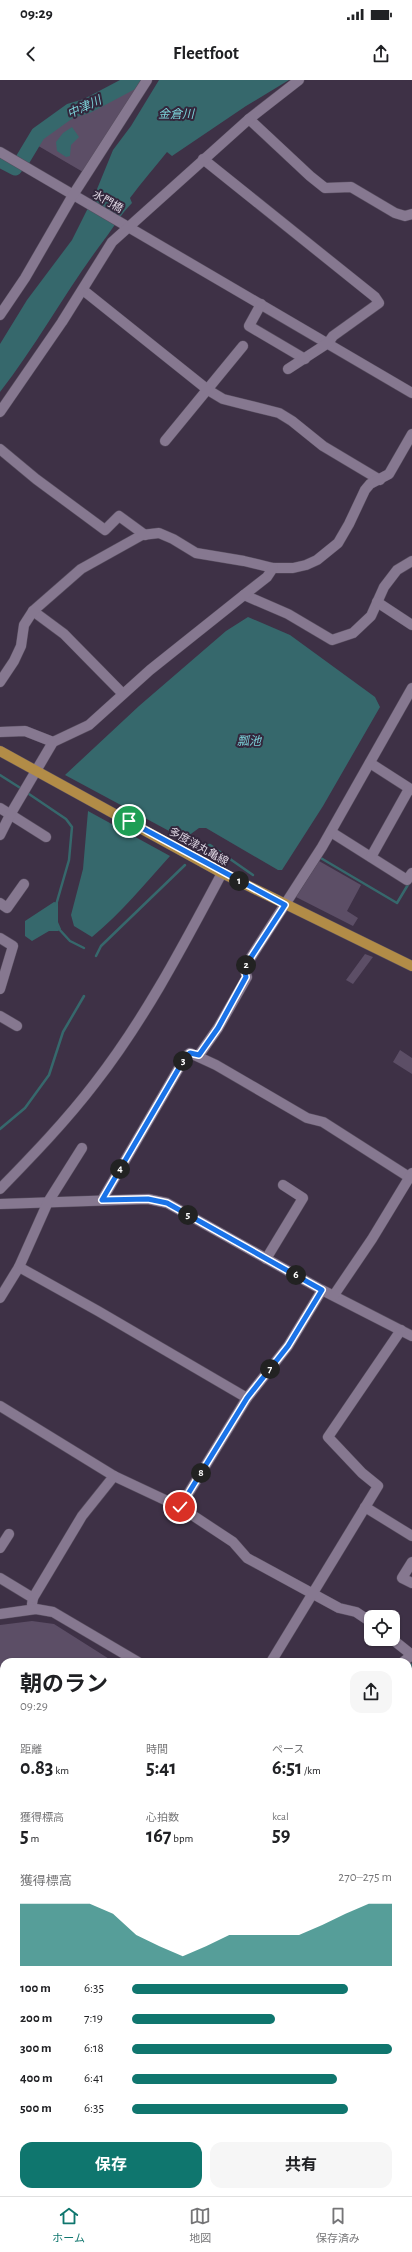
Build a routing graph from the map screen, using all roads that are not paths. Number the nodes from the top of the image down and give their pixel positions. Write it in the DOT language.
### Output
graph roads {
  1 [pos="147,80"];
  2 [pos="299,80"];
  3 [pos="249,119"];
  4 [pos="0,152"];
  5 [pos="203,159"];
  6 [pos="76,196"];
  7 [pos="412,214"];
  8 [pos="128,227"];
  9 [pos="83,290"];
  10 [pos="261,304"];
  11 [pos="0,315"];
  12 [pos="328,343"];
  13 [pos="243,346"];
  14 [pos="305,359"];
  15 [pos="288,369"];
  16 [pos="208,390"];
  17 [pos="412,393"];
  18 [pos="0,412"];
  19 [pos="412,434"];
  20 [pos="165,442"];
  21 [pos="0,449"];
  22 [pos="380,480"];
  23 [pos="145,535"];
  24 [pos="412,561"];
  25 [pos="273,568"];
  26 [pos="244,595"];
  27 [pos="377,602"];
  28 [pos="33,611"];
  29 [pos="412,624"];
  30 [pos="0,682"];
  31 [pos="412,688"];
  32 [pos="122,693"];
  33 [pos="0,732"];
  34 [pos="53,742"];
  35 [pos="0,751"];
  36 [pos="370,763"];
  37 [pos="36,770"];
  38 [pos="411,789"];
  39 [pos="0,808"];
  40 [pos="10,814"];
  41 [pos="331,832"];
  42 [pos="0,835"];
  43 [pos="46,837"];
  44 [pos="371,857"];
  45 [pos="222,872"];
  46 [pos="412,873"];
  47 [pos="24,884"];
  48 [pos="0,903"];
  49 [pos="285,905"];
  50 [pos="0,938"];
  51 [pos="412,966"];
  52 [pos="0,989"];
  53 [pos="0,1016"];
  54 [pos="17,1026"];
  55 [pos="199,1055"];
  56 [pos="82,1148"];
  57 [pos="411,1175"];
  58 [pos="283,1185"];
  59 [pos="0,1189"];
  60 [pos="102,1200"];
  61 [pos="48,1202"];
  62 [pos="0,1204"];
  63 [pos="266,1259"];
  64 [pos="19,1267"];
  65 [pos="322,1290"];
  66 [pos="334,1295"];
  67 [pos="0,1298"];
  68 [pos="401,1330"];
  69 [pos="412,1336"];
  70 [pos="247,1398"];
  71 [pos="0,1406"];
  72 [pos="114,1476"];
  73 [pos="180,1507"];
  74 [pos="365,1507"];
  75 [pos="9,1534"];
  76 [pos="412,1536"];
  77 [pos="0,1548"];
  78 [pos="412,1562"];
  79 [pos="0,1578"];
  80 [pos="412,1583"];
  81 [pos="313,1594"];
  82 [pos="33,1598"];
  83 [pos="32,1610"];
  84 [pos="0,1614"];
  85 [pos="364,1617"];
  86 [pos="400,1645"];
  87 [pos="412,1655"];
  88 [pos="131,1658"];
  89 [pos="273,1658"];
  1 -- 6 [label="street"];
  2 -- 3 [label="street"];
  3 -- 5 [label="street"];
  3 -- 7 [label="street"];
  4 -- 6 [label="street, 水門橋"];
  5 -- 8 [label="street"];
  5 -- 12 [label="street"];
  6 -- 8 [label="street, 水門橋"];
  6 -- 11 [label="street"];
  8 -- 9 [label="street"];
  8 -- 10 [label="street, 水門橋"];
  9 -- 16 [label="street"];
  9 -- 18 [label="street"];
  10 -- 12 [label="street, 水門橋"];
  10 -- 14 [label="street"];
  12 -- 14 [label="street"];
  12 -- 17 [label="street, 水門橋"];
  13 -- 16 [label="street"];
  14 -- 15 [label="street"];
  16 -- 20 [label="street"];
  16 -- 22 [label="street"];
  19 -- 22 [label="street"];
  21 -- 23 [label="street"];
  22 -- 25 [label="street"];
  23 -- 25 [label="street"];
  23 -- 28 [label="street"];
  24 -- 27 [label="street"];
  25 -- 26 [label="street"];
  26 -- 27 [label="street"];
  26 -- 32 [label="street"];
  27 -- 29 [label="street"];
  28 -- 30 [label="street"];
  28 -- 32 [label="street"];
  31 -- 36 [label="street"];
  32 -- 34 [label="street"];
  33 -- 34 [label="street"];
  34 -- 37 [label="street"];
  35 -- 37 [label="main road, 多度津丸亀線"];
  36 -- 38 [label="street"];
  36 -- 41 [label="street"];
  37 -- 40 [label="street"];
  37 -- 45 [label="main road, 多度津丸亀線"];
  38 -- 44 [label="street"];
  39 -- 40 [label="street"];
  40 -- 42 [label="street"];
  40 -- 43 [label="street"];
  41 -- 44 [label="street"];
  41 -- 49 [label="street"];
  44 -- 46 [label="street"];
  45 -- 49 [label="main road, 多度津丸亀線"];
  45 -- 59 [label="street"];
  47 -- 48 [label="street"];
  49 -- 51 [label="main road, 多度津丸亀線"];
  49 -- 55 [label="street"];
  50 -- 52 [label="street"];
  53 -- 54 [label="street"];
  55 -- 57 [label="street"];
  55 -- 60 [label="street"];
  56 -- 61 [label="street"];
  57 -- 66 [label="street"];
  58 -- 63 [label="street"];
  60 -- 61 [label="street"];
  60 -- 63 [label="street"];
  61 -- 62 [label="street"];
  61 -- 64 [label="street"];
  63 -- 65 [label="street"];
  64 -- 67 [label="street"];
  64 -- 70 [label="street"];
  65 -- 66 [label="street"];
  65 -- 70 [label="street"];
  66 -- 68 [label="street"];
  68 -- 69 [label="street"];
  68 -- 74 [label="street"];
  70 -- 73 [label="street"];
  71 -- 72 [label="street"];
  72 -- 73 [label="street"];
  72 -- 82 [label="street"];
  73 -- 81 [label="street"];
  74 -- 76 [label="street"];
  74 -- 81 [label="street"];
  75 -- 77 [label="street"];
  78 -- 80 [label="street"];
  79 -- 82 [label="street"];
  81 -- 85 [label="street"];
  81 -- 89 [label="street"];
  82 -- 83 [label="street"];
  83 -- 84 [label="street"];
  83 -- 88 [label="street"];
  86 -- 87 [label="street"];
}
